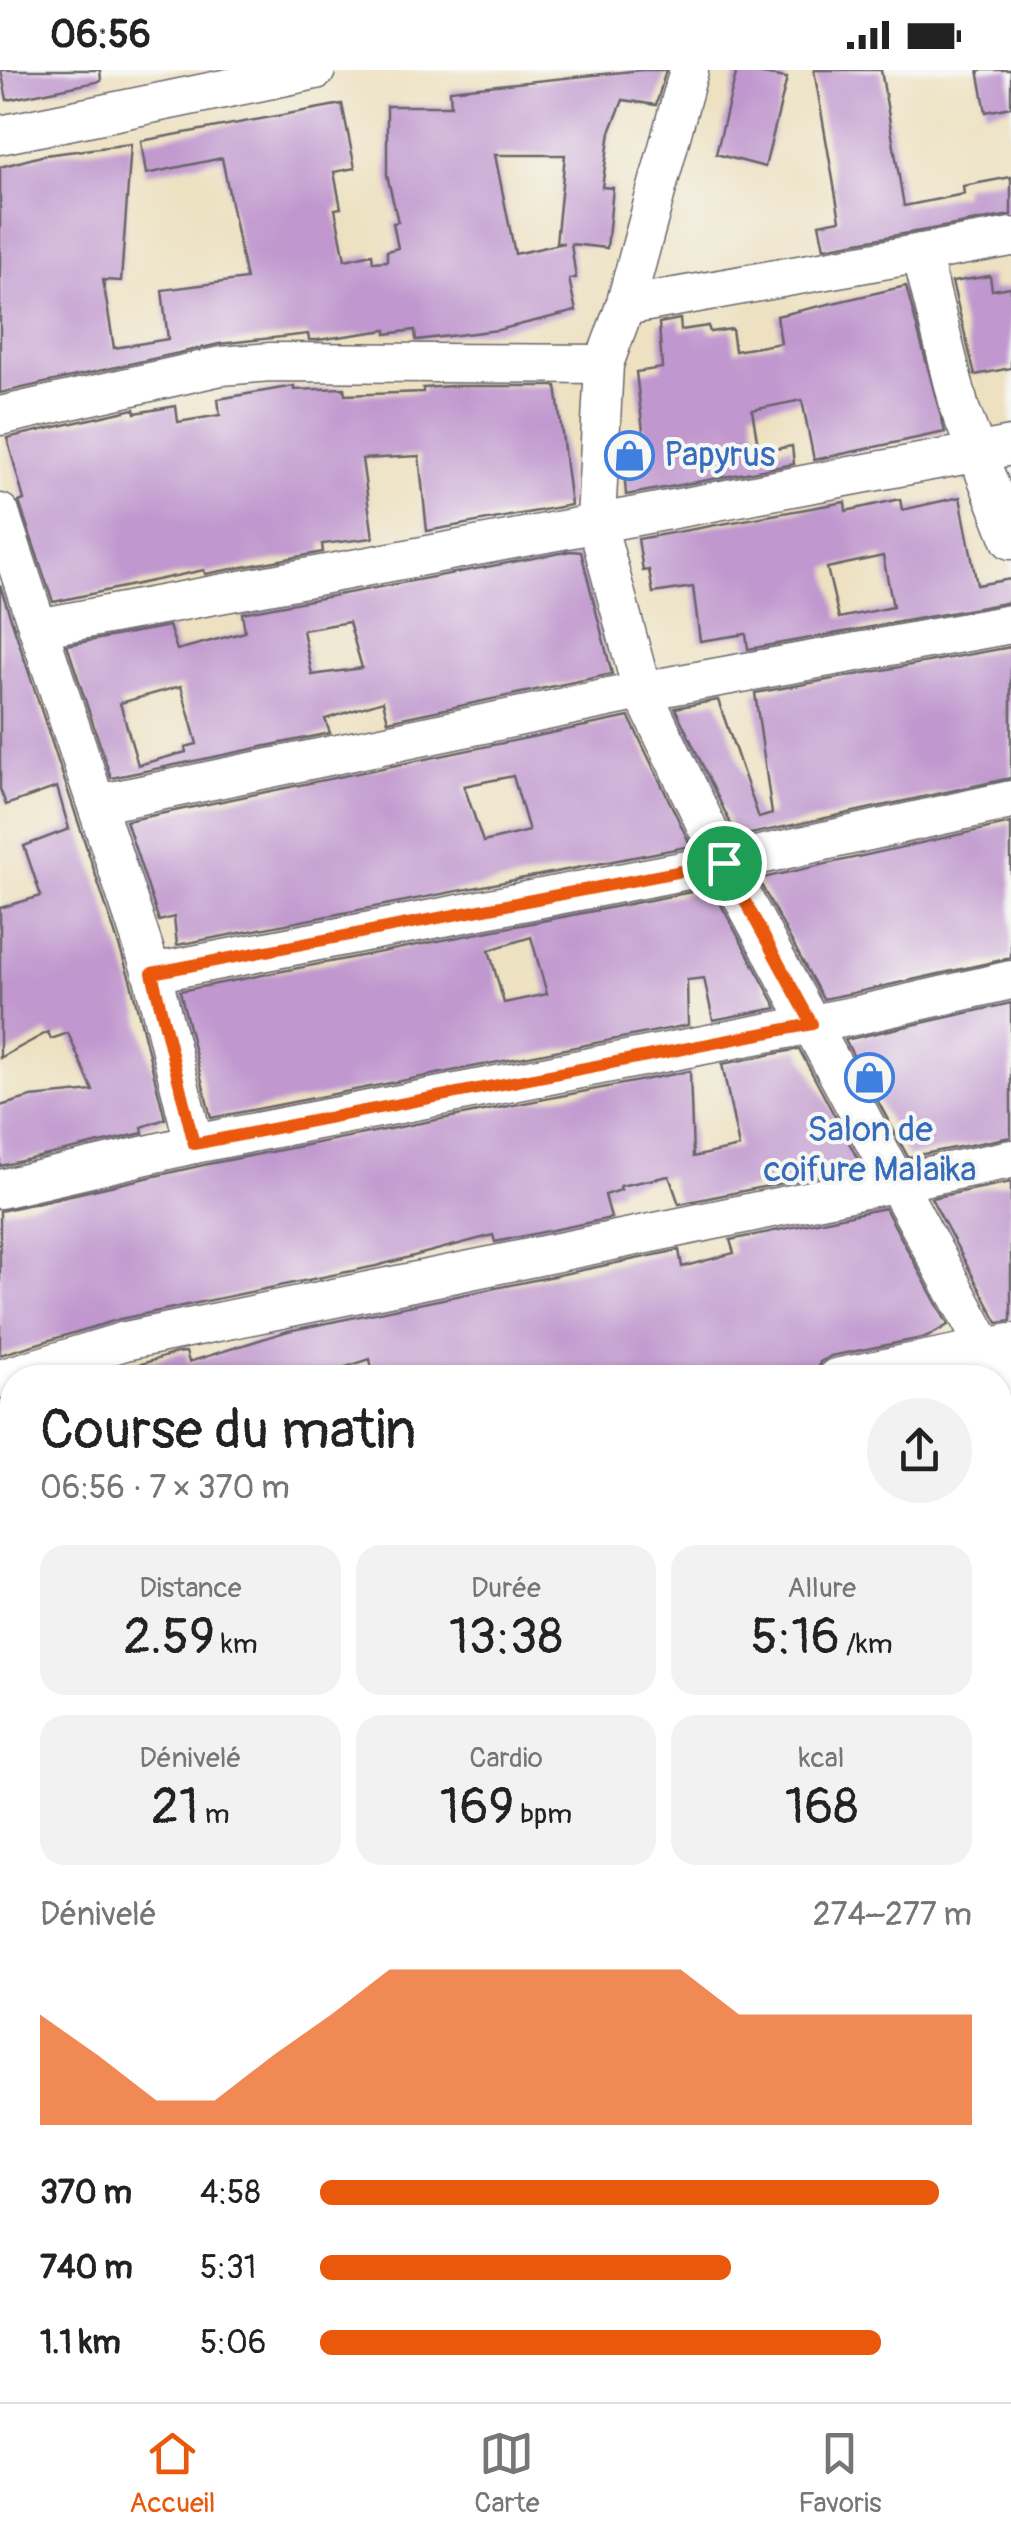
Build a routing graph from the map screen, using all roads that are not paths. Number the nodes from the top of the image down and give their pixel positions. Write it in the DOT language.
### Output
graph roads {
  1 [pos="316,70"];
  2 [pos="689,70"];
  3 [pos="0,134"];
  4 [pos="1011,238"];
  5 [pos="921,254"];
  6 [pos="626,306"];
  7 [pos="604,364"];
  8 [pos="0,416"];
  9 [pos="993,449"];
  10 [pos="0,513"];
  11 [pos="596,520"];
  12 [pos="1011,540"];
  13 [pos="1011,624"];
  14 [pos="38,628"];
  15 [pos="642,691"];
  16 [pos="1011,800"];
  17 [pos="98,804"];
  18 [pos="724,863"];
  19 [pos="152,973"];
  20 [pos="1011,980"];
  21 [pos="812,1024"];
  22 [pos="194,1144"];
  23 [pos="1011,1159"];
  24 [pos="893,1182"];
  25 [pos="0,1189"];
  26 [pos="997,1345"];
  27 [pos="45,1365"];
  28 [pos="899,1365"];
  1 -- 3 [label="street"];
  2 -- 6 [label="street"];
  4 -- 5 [label="street"];
  5 -- 6 [label="street"];
  5 -- 9 [label="street"];
  6 -- 7 [label="street"];
  7 -- 8 [label="street"];
  7 -- 11 [label="street"];
  9 -- 11 [label="street"];
  9 -- 12 [label="street"];
  10 -- 14 [label="street"];
  11 -- 14 [label="street"];
  11 -- 15 [label="street"];
  13 -- 15 [label="street"];
  14 -- 17 [label="street"];
  15 -- 17 [label="street"];
  15 -- 18 [label="street"];
  16 -- 18 [label="street"];
  17 -- 19 [label="street"];
  18 -- 19 [label="street"];
  18 -- 21 [label="street"];
  19 -- 22 [label="street"];
  20 -- 21 [label="street"];
  21 -- 22 [label="street"];
  21 -- 24 [label="street"];
  22 -- 25 [label="street"];
  23 -- 24 [label="street"];
  24 -- 26 [label="street"];
  24 -- 27 [label="street"];
  26 -- 28 [label="street"];
}
